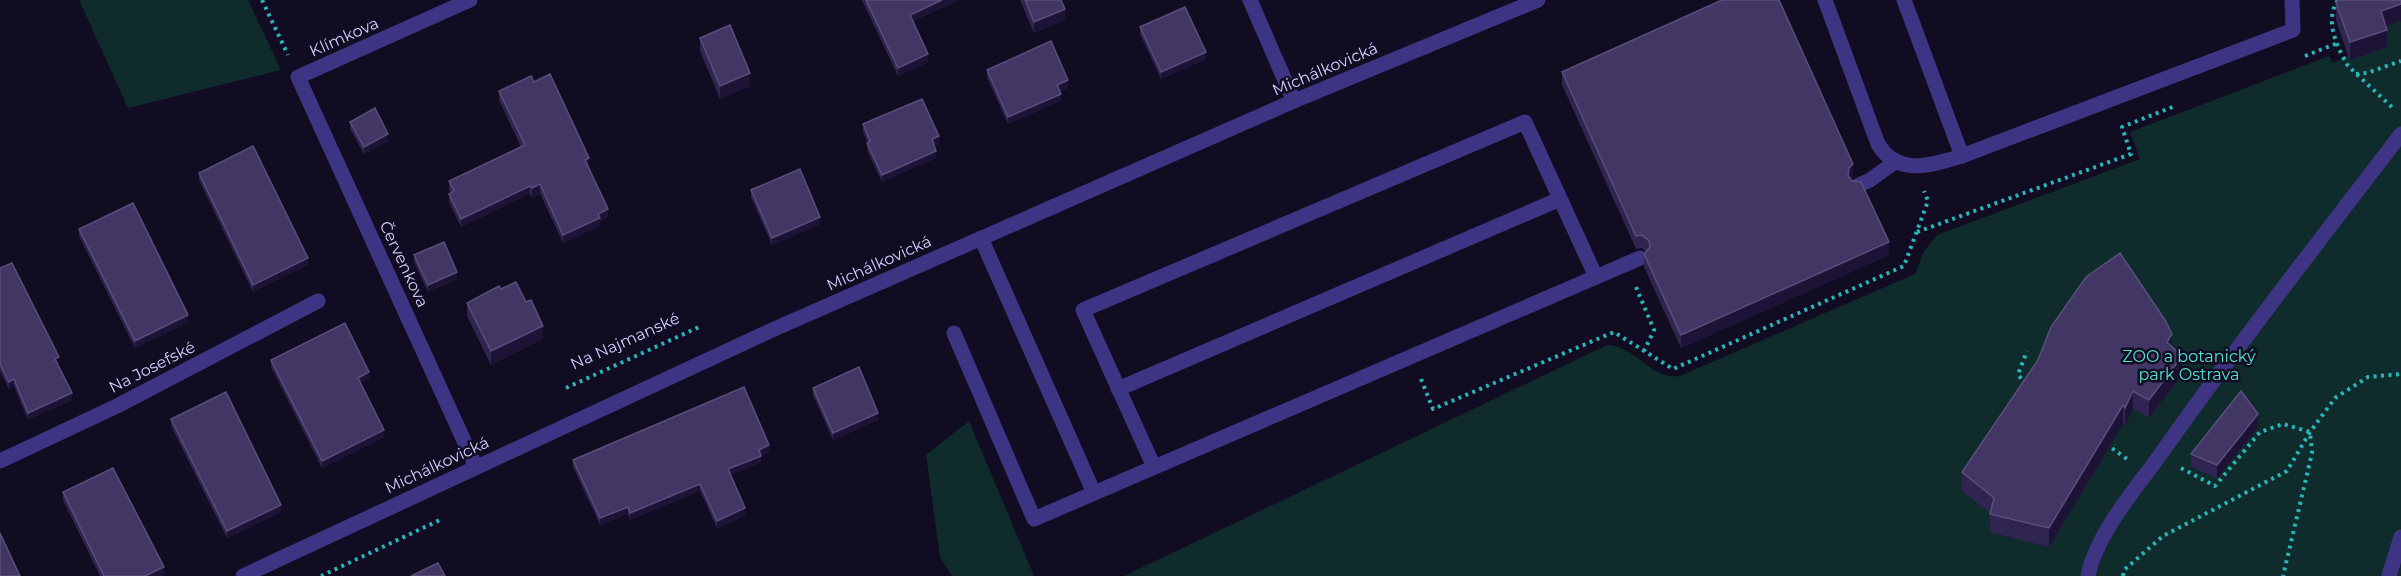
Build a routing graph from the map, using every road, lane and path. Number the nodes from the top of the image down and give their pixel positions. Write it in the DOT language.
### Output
graph roads {
  1 [pos="262,0"];
  2 [pos="470,0"];
  3 [pos="1250,0"];
  4 [pos="1538,0"];
  5 [pos="1826,0"];
  6 [pos="1904,0"];
  7 [pos="2292,0"];
  8 [pos="2338,0"];
  9 [pos="2338,43"];
  10 [pos="2295,60"];
  11 [pos="2401,61"];
  12 [pos="2356,74"];
  13 [pos="298,77"];
  14 [pos="1294,101"];
  15 [pos="2176,106"];
  16 [pos="2401,115"];
  17 [pos="2401,134"];
  18 [pos="1962,156"];
  19 [pos="1894,162"];
  20 [pos="1917,166"];
  21 [pos="1857,186"];
  22 [pos="1560,199"];
  23 [pos="1916,232"];
  24 [pos="981,238"];
  25 [pos="1640,258"];
  26 [pos="1596,277"];
  27 [pos="318,302"];
  28 [pos="1647,314"];
  29 [pos="699,327"];
  30 [pos="954,333"];
  31 [pos="2027,351"];
  32 [pos="1644,352"];
  33 [pos="1411,356"];
  34 [pos="2401,374"];
  35 [pos="2026,387"];
  36 [pos="566,388"];
  37 [pos="1118,389"];
  38 [pos="2310,432"];
  39 [pos="2098,439"];
  40 [pos="2158,456"];
  41 [pos="0,461"];
  42 [pos="476,467"];
  43 [pos="1154,467"];
  44 [pos="2147,472"];
  45 [pos="1094,493"];
  46 [pos="442,519"];
  47 [pos="2401,537"];
  48 [pos="243,576"];
  49 [pos="321,576"];
  50 [pos="2088,576"];
  51 [pos="2123,576"];
  52 [pos="2283,576"];
  53 [pos="2389,576"];
  1 -- 13 [label="path"];
  2 -- 13 [label="street, Klímkova"];
  3 -- 14 [label="street"];
  4 -- 14 [label="street, Michálkovická"];
  5 -- 19 [label="street"];
  6 -- 18 [label="street"];
  7 -- 18 [label="street"];
  8 -- 9 [label="path"];
  9 -- 10 [label="path"];
  9 -- 12 [label="path"];
  11 -- 12 [label="path"];
  12 -- 16 [label="path"];
  13 -- 42 [label="street, Červenkova"];
  14 -- 24 [label="street, Michálkovická"];
  15 -- 23 [label="path"];
  17 -- 40 [label="street"];
  18 -- 20 [label="street"];
  19 -- 20 [label="street"];
  19 -- 21 [label="street"];
  20 -- 23 [label="path"];
  22 -- 26 [label="street"];
  22 -- 37 [label="street"];
  22 -- 37 [label="street"];
  23 -- 32 [label="path"];
  24 -- 42 [label="street, Michálkovická"];
  24 -- 45 [label="street"];
  25 -- 26 [label="street"];
  26 -- 33 [label="street"];
  27 -- 41 [label="street, Na Josefské"];
  28 -- 32 [label="path"];
  29 -- 36 [label="path, Na Najmanské"];
  30 -- 45 [label="street"];
  31 -- 35 [label="path"];
  32 -- 33 [label="path"];
  33 -- 43 [label="street"];
  34 -- 38 [label="path"];
  37 -- 43 [label="street"];
  38 -- 40 [label="path"];
  38 -- 51 [label="path"];
  38 -- 52 [label="path"];
  39 -- 44 [label="path"];
  40 -- 44 [label="street"];
  42 -- 48 [label="street, Michálkovická"];
  43 -- 45 [label="street"];
  44 -- 50 [label="street"];
  46 -- 49 [label="path"];
  47 -- 53 [label="street"];
}
